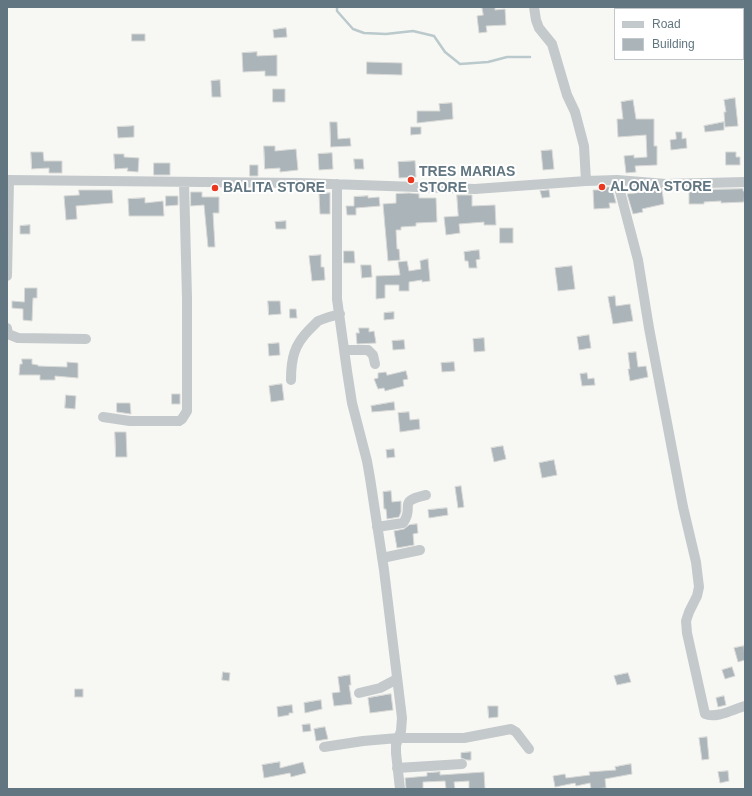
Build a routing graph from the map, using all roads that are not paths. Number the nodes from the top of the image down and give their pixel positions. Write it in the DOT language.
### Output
graph roads {
  1 [pos="534,7"];
  2 [pos="8,180"];
  3 [pos="617,180"];
  4 [pos="586,181"];
  5 [pos="184,182"];
  6 [pos="745,182"];
  7 [pos="337,184"];
  8 [pos="7,276"];
  9 [pos="340,314"];
  10 [pos="7,328"];
  11 [pos="86,339"];
  12 [pos="344,350"];
  13 [pos="376,364"];
  14 [pos="291,380"];
  15 [pos="103,417"];
  16 [pos="426,495"];
  17 [pos="377,527"];
  18 [pos="420,550"];
  19 [pos="382,558"];
  20 [pos="397,679"];
  21 [pos="359,693"];
  22 [pos="745,706"];
  23 [pos="398,738"];
  24 [pos="324,746"];
  25 [pos="529,749"];
  26 [pos="462,764"];
  27 [pos="397,768"];
  28 [pos="400,789"];
  1 -- 4 [label="street"];
  2 -- 5 [label="street"];
  2 -- 8 [label="street"];
  3 -- 4 [label="street"];
  3 -- 6 [label="street"];
  3 -- 22 [label="street"];
  4 -- 7 [label="street"];
  5 -- 7 [label="street"];
  5 -- 15 [label="street"];
  7 -- 9 [label="street"];
  9 -- 12 [label="street"];
  9 -- 14 [label="street"];
  10 -- 11 [label="street"];
  12 -- 13 [label="street"];
  12 -- 17 [label="street"];
  16 -- 17 [label="street"];
  17 -- 19 [label="street"];
  18 -- 19 [label="street"];
  19 -- 20 [label="street"];
  20 -- 21 [label="street"];
  20 -- 23 [label="street"];
  23 -- 24 [label="street"];
  23 -- 25 [label="street"];
  23 -- 27 [label="street"];
  26 -- 27 [label="street"];
  27 -- 28 [label="street"];
}
